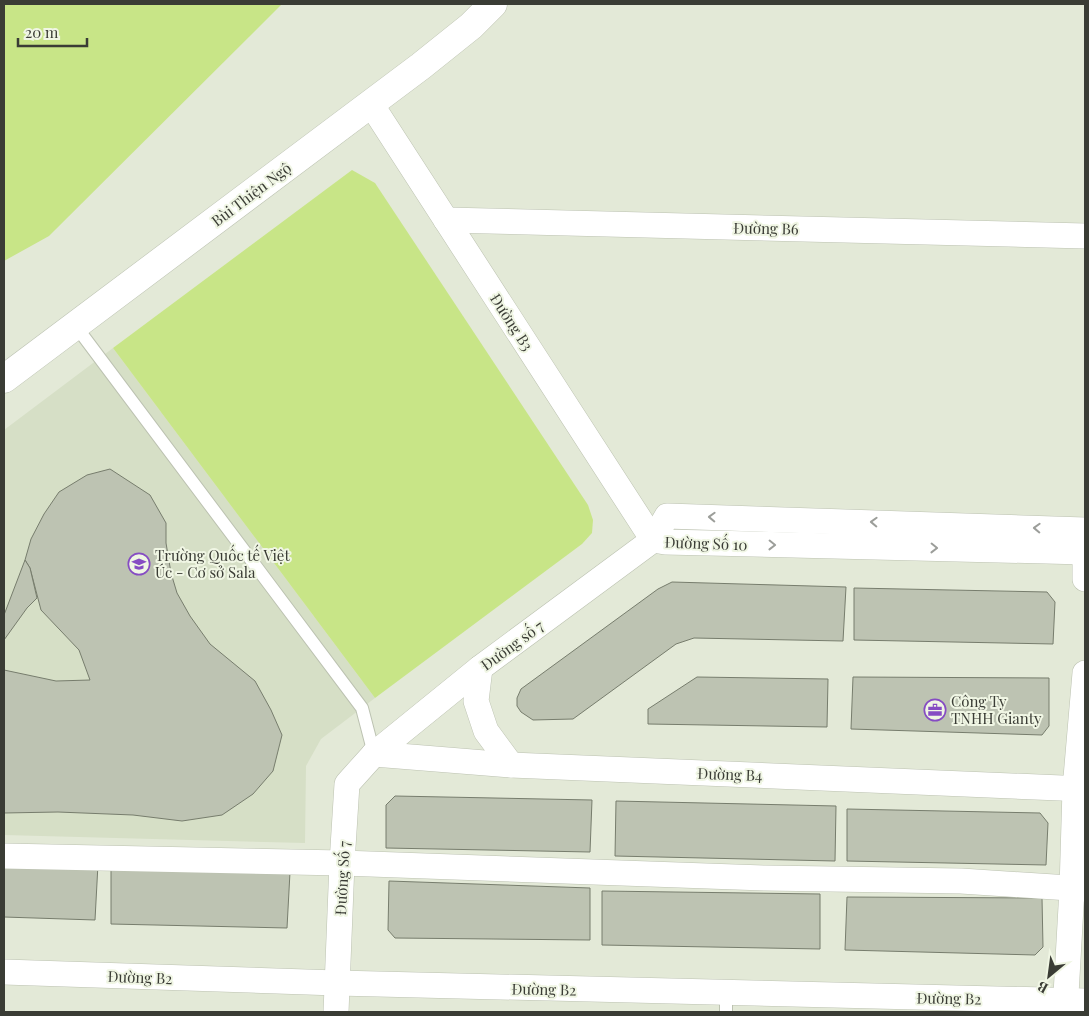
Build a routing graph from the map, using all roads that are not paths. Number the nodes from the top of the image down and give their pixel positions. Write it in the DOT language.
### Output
graph roads {
  1 [pos="493,4"];
  2 [pos="371,104"];
  3 [pos="446,220"];
  4 [pos="1085,236"];
  5 [pos="75,325"];
  6 [pos="4,379"];
  7 [pos="1085,530"];
  8 [pos="653,540"];
  9 [pos="1085,552"];
  10 [pos="1085,579"];
  11 [pos="480,668"];
  12 [pos="1085,673"];
  13 [pos="374,754"];
  14 [pos="511,765"];
  15 [pos="1080,789"];
  16 [pos="4,856"];
  17 [pos="342,863"];
  18 [pos="1079,889"];
  19 [pos="4,972"];
  20 [pos="337,984"];
  21 [pos="726,1003"];
  22 [pos="1072,1005"];
  23 [pos="336,1012"];
  1 -- 2 [label="street, Bùi Thiện Ngộ"];
  2 -- 3 [label="street, Đường B3"];
  2 -- 5 [label="street, Bùi Thiện Ngộ"];
  3 -- 4 [label="street, Đường B6"];
  3 -- 8 [label="street, Đường B3"];
  5 -- 6 [label="street, Bùi Thiện Ngộ"];
  5 -- 13 [label="lane"];
  7 -- 8 [label="street, Đường Số 10, one-way"];
  7 -- 9 [label="street"];
  8 -- 9 [label="street, Đường Số 10, one-way"];
  8 -- 11 [label="street, Đường số 7"];
  9 -- 10 [label="street"];
  11 -- 13 [label="street, Đường số 7"];
  11 -- 14 [label="street"];
  12 -- 15 [label="street"];
  13 -- 14 [label="street, Đường B4"];
  13 -- 17 [label="street, Đường Số 7"];
  14 -- 15 [label="street, Đường B4"];
  15 -- 18 [label="street"];
  16 -- 17 [label="street"];
  17 -- 18 [label="street"];
  17 -- 20 [label="street, Đường Số 7"];
  18 -- 22 [label="street"];
  19 -- 20 [label="street, Đường B2"];
  20 -- 21 [label="street, Đường B2"];
  20 -- 23 [label="street, Đường Số 7"];
  21 -- 22 [label="street, Đường B2"];
}
